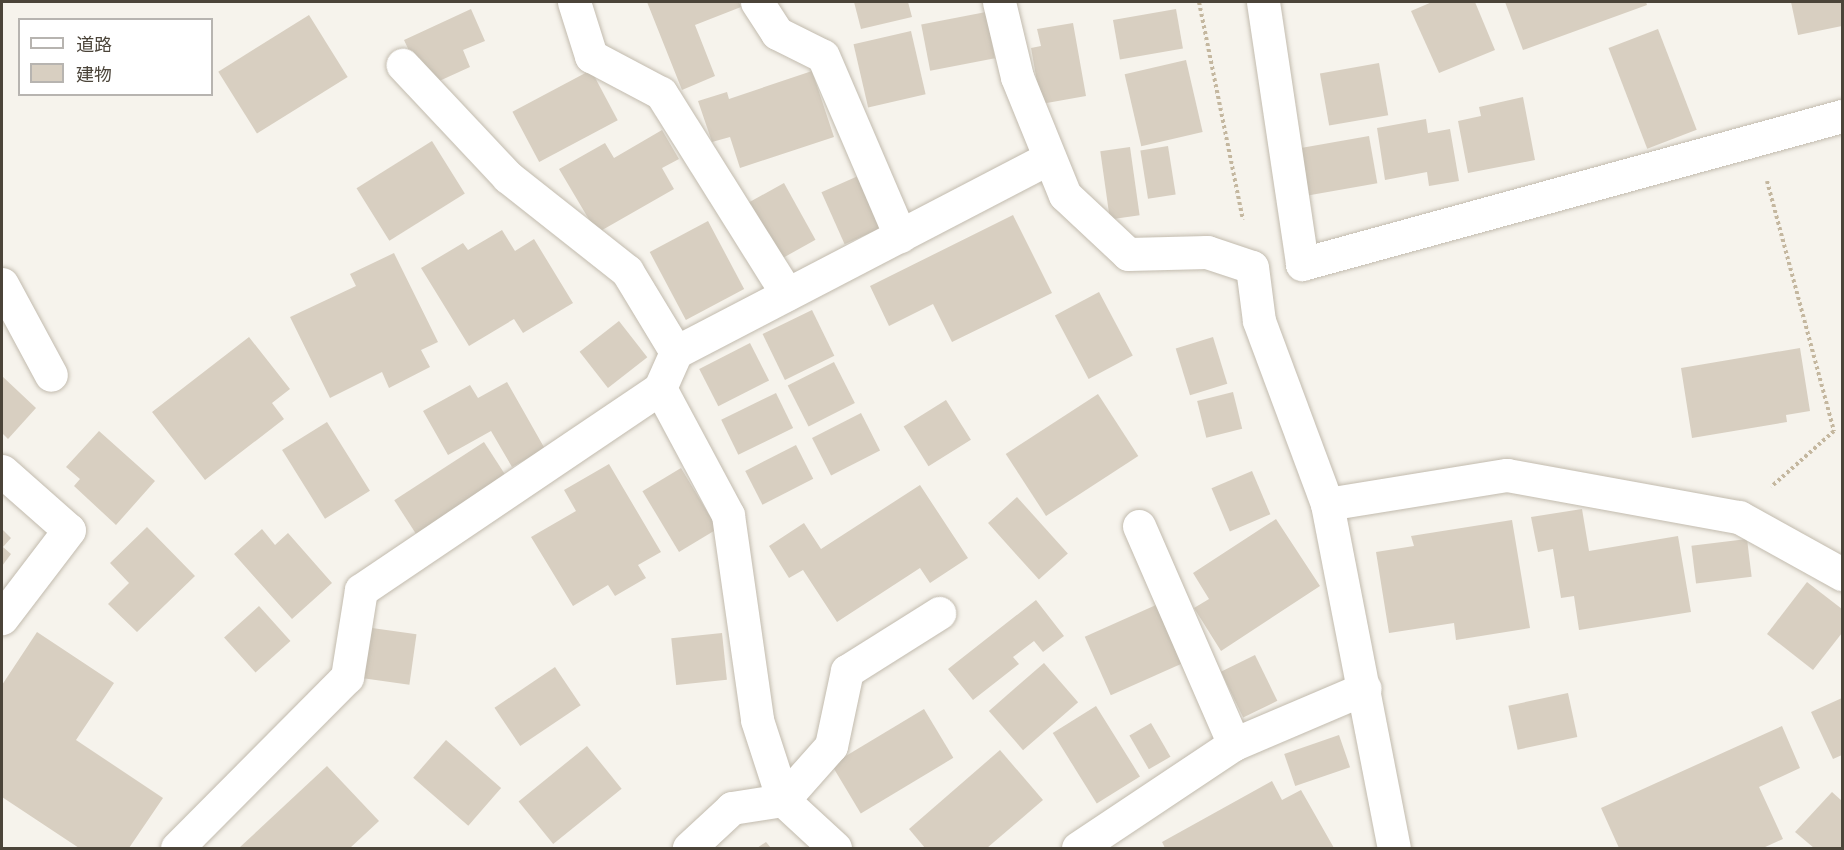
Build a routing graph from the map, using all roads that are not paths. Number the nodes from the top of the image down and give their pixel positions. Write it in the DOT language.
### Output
graph roads {
  1 [pos="574,2"];
  2 [pos="757,2"];
  3 [pos="999,2"];
  4 [pos="1263,2"];
  5 [pos="403,65"];
  6 [pos="1842,116"];
  7 [pos="1046,159"];
  8 [pos="900,236"];
  9 [pos="1302,264"];
  10 [pos="1252,267"];
  11 [pos="2,284"];
  12 [pos="787,294"];
  13 [pos="676,352"];
  14 [pos="51,375"];
  15 [pos="660,388"];
  16 [pos="2,471"];
  17 [pos="1326,504"];
  18 [pos="1139,526"];
  19 [pos="1842,574"];
  20 [pos="939,613"];
  21 [pos="2,618"];
  22 [pos="1365,687"];
  23 [pos="1234,744"];
  24 [pos="783,800"];
  25 [pos="177,849"];
  26 [pos="688,849"];
  27 [pos="835,849"];
  28 [pos="1078,849"];
  29 [pos="1394,849"];
  1 -- 12 [label="street"];
  2 -- 8 [label="street"];
  3 -- 7 [label="street"];
  4 -- 9 [label="street"];
  5 -- 13 [label="street"];
  6 -- 9 [label="street"];
  7 -- 8 [label="street"];
  7 -- 10 [label="street"];
  8 -- 12 [label="street"];
  9 -- 10 [label="street"];
  10 -- 17 [label="street"];
  11 -- 14 [label="street"];
  12 -- 13 [label="street"];
  13 -- 15 [label="street"];
  15 -- 24 [label="street"];
  15 -- 25 [label="street"];
  16 -- 21 [label="street"];
  17 -- 19 [label="street"];
  17 -- 22 [label="street"];
  18 -- 23 [label="street"];
  20 -- 24 [label="street"];
  22 -- 23 [label="street"];
  22 -- 29 [label="street"];
  23 -- 28 [label="street"];
  24 -- 26 [label="street"];
  24 -- 27 [label="street"];
}
